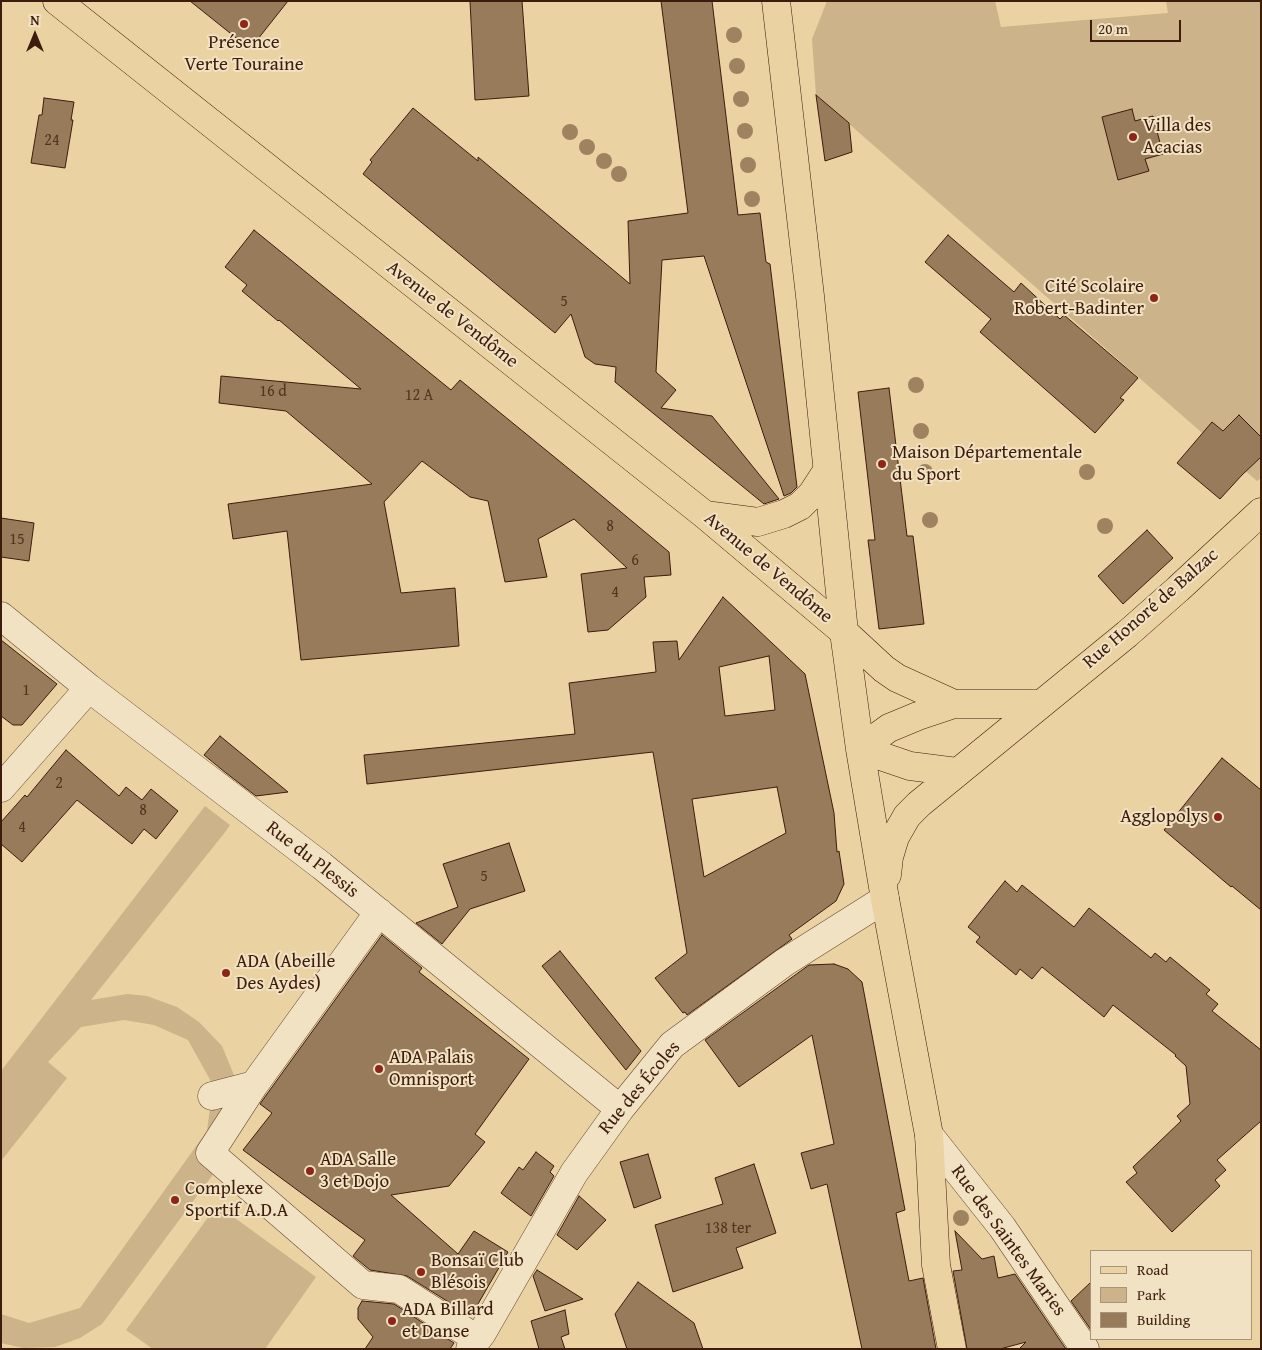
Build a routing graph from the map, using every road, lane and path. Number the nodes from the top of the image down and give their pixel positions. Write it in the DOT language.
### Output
graph roads {
  1 [pos="57,1"];
  2 [pos="776,1"];
  3 [pos="827,471"];
  4 [pos="1261,512"];
  5 [pos="705,515"];
  6 [pos="1,616"];
  7 [pos="844,632"];
  8 [pos="89,688"];
  9 [pos="954,704"];
  10 [pos="1040,704"];
  11 [pos="860,749"];
  12 [pos="957,772"];
  13 [pos="1,788"];
  14 [pos="885,899"];
  15 [pos="379,912"];
  16 [pos="254,1085"];
  17 [pos="212,1096"];
  18 [pos="620,1108"];
  19 [pos="929,1135"];
  20 [pos="479,1342"];
  21 [pos="952,1349"];
  22 [pos="1085,1349"];
  1 -- 5 [label="main road, Avenue de Vendôme"];
  2 -- 3 [label="main road"];
  3 -- 5 [label="main road"];
  3 -- 7 [label="main road"];
  4 -- 10 [label="main road, Rue Honoré de Balzac"];
  5 -- 7 [label="main road, Avenue de Vendôme"];
  6 -- 8 [label="street, Rue du Plessis"];
  7 -- 9 [label="main road"];
  7 -- 11 [label="main road"];
  8 -- 13 [label="street"];
  8 -- 15 [label="street, Rue du Plessis"];
  9 -- 10 [label="main road"];
  9 -- 11 [label="main road"];
  10 -- 12 [label="main road, Rue Honoré de Balzac"];
  11 -- 12 [label="main road"];
  11 -- 14 [label="main road"];
  12 -- 14 [label="main road, Rue Honoré de Balzac"];
  14 -- 18 [label="street, Rue des Écoles"];
  14 -- 19 [label="main road"];
  15 -- 16 [label="street"];
  15 -- 18 [label="street, Rue du Plessis"];
  16 -- 17 [label="street"];
  16 -- 20 [label="street"];
  18 -- 20 [label="street, Rue des Écoles"];
  19 -- 21 [label="main road"];
  19 -- 22 [label="street, Rue des Saintes Maries"];
}
